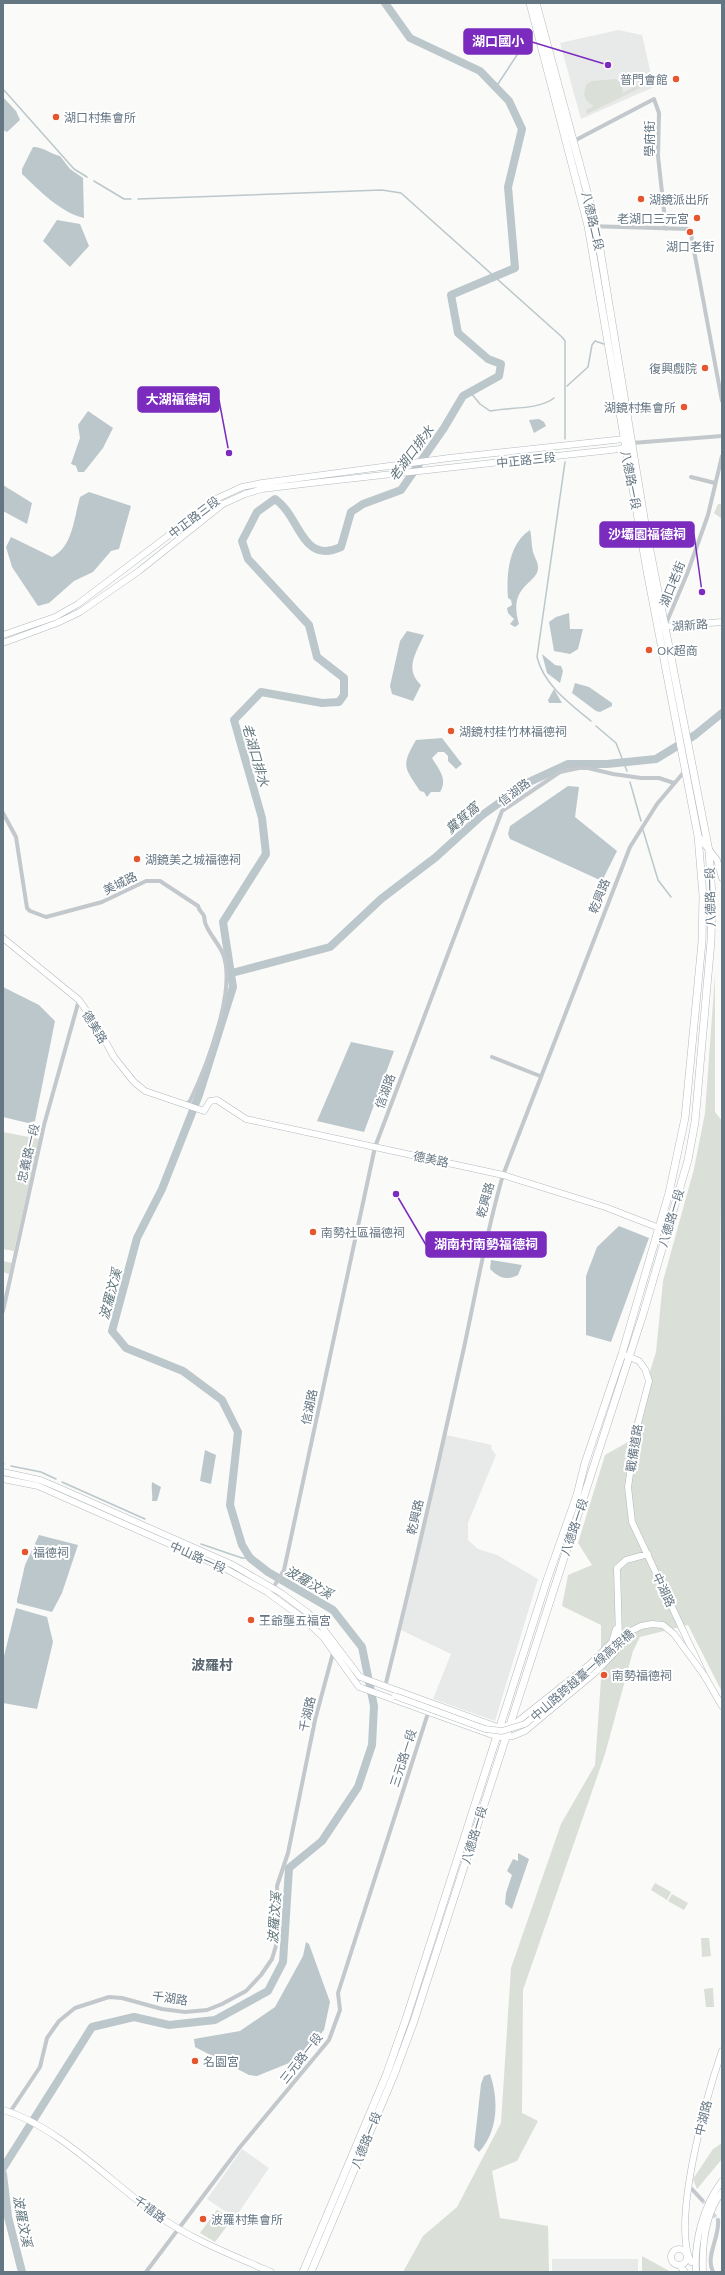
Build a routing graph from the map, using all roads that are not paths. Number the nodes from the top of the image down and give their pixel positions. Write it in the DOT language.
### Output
graph roads {
  1 [pos="530,3"];
  2 [pos="536,3"];
  3 [pos="575,142"];
  4 [pos="567,143"];
  5 [pos="596,224"];
  6 [pos="588,226"];
  7 [pos="666,229"];
  8 [pos="722,401"];
  9 [pos="722,436"];
  10 [pos="624,439"];
  11 [pos="632,443"];
  12 [pos="625,448"];
  13 [pos="722,456"];
  14 [pos="691,477"];
  15 [pos="715,483"];
  16 [pos="722,622"];
  17 [pos="662,627"];
  18 [pos="3,636"];
  19 [pos="3,643"];
  20 [pos="684,772"];
  21 [pos="674,783"];
  22 [pos="3,813"];
  23 [pos="698,836"];
  24 [pos="709,851"];
  25 [pos="722,878"];
  26 [pos="3,938"];
  27 [pos="79,1000"];
  28 [pos="492,1057"];
  29 [pos="540,1076"];
  30 [pos="187,1106"];
  31 [pos="375,1147"];
  32 [pos="503,1175"];
  33 [pos="658,1228"];
  34 [pos="667,1231"];
  35 [pos="3,1311"];
  36 [pos="625,1355"];
  37 [pos="3,1472"];
  38 [pos="3,1479"];
  39 [pos="648,1554"];
  40 [pos="273,1588"];
  41 [pos="618,1623"];
  42 [pos="333,1653"];
  43 [pos="704,1675"];
  44 [pos="385,1687"];
  45 [pos="382,1696"];
  46 [pos="395,1696"];
  47 [pos="431,1704"];
  48 [pos="722,1706"];
  49 [pos="428,1712"];
  50 [pos="509,1725"];
  51 [pos="500,1728"];
  52 [pos="498,1737"];
  53 [pos="506,1737"];
  54 [pos="460,1852"];
  55 [pos="468,1855"];
  56 [pos="722,2051"];
  57 [pos="3,2110"];
  58 [pos="10,2112"];
  59 [pos="722,2181"];
  60 [pos="689,2186"];
  61 [pos="722,2192"];
  62 [pos="702,2200"];
  63 [pos="718,2220"];
  64 [pos="179,2230"];
  65 [pos="684,2243"];
  66 [pos="700,2248"];
  67 [pos="676,2250"];
  68 [pos="687,2254"];
  69 [pos="691,2262"];
  70 [pos="679,2265"];
  71 [pos="146,2272"];
  72 [pos="271,2272"];
  73 [pos="302,2272"];
  74 [pos="311,2272"];
  75 [pos="685,2272"];
  76 [pos="696,2272"];
  77 [pos="703,2272"];
  78 [pos="713,2272"];
  1 -- 4 [label="main road, 八德路二段"];
  2 -- 3 [label="main road, 八德路二段"];
  3 -- 4 [label="street, 學府街"];
  3 -- 5 [label="main road, 八德路二段"];
  3 -- 7 [label="street, 學府街"];
  4 -- 6 [label="main road, 八德路二段"];
  5 -- 6 [label="street"];
  5 -- 7 [label="street"];
  5 -- 11 [label="main road, 八德路二段"];
  6 -- 10 [label="main road, 八德路二段"];
  7 -- 8 [label="street"];
  9 -- 11 [label="street"];
  10 -- 11 [label="street"];
  10 -- 12 [label="main road, 八德路一段"];
  10 -- 18 [label="street, 中正路三段"];
  11 -- 12 [label="street, 中正路三段"];
  11 -- 17 [label="main road, 八德路一段"];
  12 -- 17 [label="main road, 八德路一段"];
  12 -- 19 [label="street, 中正路三段"];
  13 -- 15 [label="street, 湖口老街"];
  14 -- 15 [label="street"];
  15 -- 17 [label="street, 湖口老街"];
  16 -- 17 [label="street, 湖新路"];
  17 -- 20 [label="main road, 八德路一段"];
  17 -- 24 [label="main road, 八德路一段"];
  20 -- 21 [label="street, 乾興路"];
  20 -- 23 [label="main road, 八德路一段"];
  21 -- 29 [label="street, 乾興路"];
  21 -- 31 [label="street, 信湖路"];
  22 -- 30 [label="street, 美城路"];
  23 -- 24 [label="street"];
  23 -- 33 [label="main road, 八德路一段"];
  24 -- 25 [label="street"];
  24 -- 34 [label="main road, 八德路一段"];
  26 -- 27 [label="street, 德美路"];
  27 -- 30 [label="street, 德美路"];
  27 -- 35 [label="street, 忠義路一段"];
  28 -- 29 [label="street"];
  29 -- 32 [label="street, 乾興路"];
  30 -- 31 [label="street, 德美路"];
  31 -- 32 [label="street, 德美路"];
  31 -- 40 [label="street, 信湖路"];
  32 -- 33 [label="street, 德美路"];
  32 -- 44 [label="street, 乾興路"];
  33 -- 34 [label="street, 德美路"];
  33 -- 36 [label="main road, 八德路一段"];
  34 -- 36 [label="main road, 八德路一段"];
  36 -- 39 [label="street, 戰備道路"];
  36 -- 50 [label="main road, 八德路一段"];
  36 -- 51 [label="main road, 八德路一段"];
  37 -- 40 [label="street, 中山路一段"];
  38 -- 42 [label="street, 中山路一段"];
  39 -- 41 [label="street"];
  39 -- 43 [label="street, 中湖路"];
  40 -- 44 [label="street, 中山路一段"];
  41 -- 50 [label="street"];
  41 -- 53 [label="street"];
  42 -- 45 [label="street, 中山路一段"];
  42 -- 58 [label="street, 千湖路"];
  43 -- 46 [label="street, 中山路跨越臺一線高架橋, bridge"];
  43 -- 48 [label="street, 中湖路"];
  44 -- 46 [label="street"];
  44 -- 47 [label="street"];
  45 -- 46 [label="street"];
  45 -- 49 [label="street"];
  47 -- 49 [label="street, 三元路一段"];
  47 -- 51 [label="street"];
  49 -- 52 [label="street"];
  49 -- 64 [label="street, 三元路一段"];
  50 -- 51 [label="street"];
  50 -- 53 [label="main road, 八德路一段"];
  51 -- 52 [label="main road, 八德路一段"];
  52 -- 53 [label="street"];
  52 -- 54 [label="main road, 八德路一段"];
  53 -- 55 [label="main road, 八德路一段"];
  54 -- 55 [label="street"];
  54 -- 73 [label="main road, 八德路一段"];
  55 -- 74 [label="main road, 八德路一段"];
  56 -- 60 [label="street, 中湖路"];
  57 -- 58 [label="street"];
  58 -- 64 [label="street, 千禧路"];
  59 -- 66 [label="street"];
  60 -- 62 [label="street"];
  60 -- 65 [label="street, 中湖路"];
  61 -- 66 [label="street"];
  63 -- 78 [label="street"];
  64 -- 71 [label="street, 三元路一段"];
  64 -- 72 [label="street, 千禧路"];
  65 -- 67 [label="street"];
  65 -- 68 [label="street"];
  66 -- 76 [label="street"];
  66 -- 77 [label="street"];
  67 -- 68 [label="street"];
  67 -- 70 [label="street"];
  68 -- 69 [label="street"];
  68 -- 70 [label="street"];
  70 -- 75 [label="street"];
}
